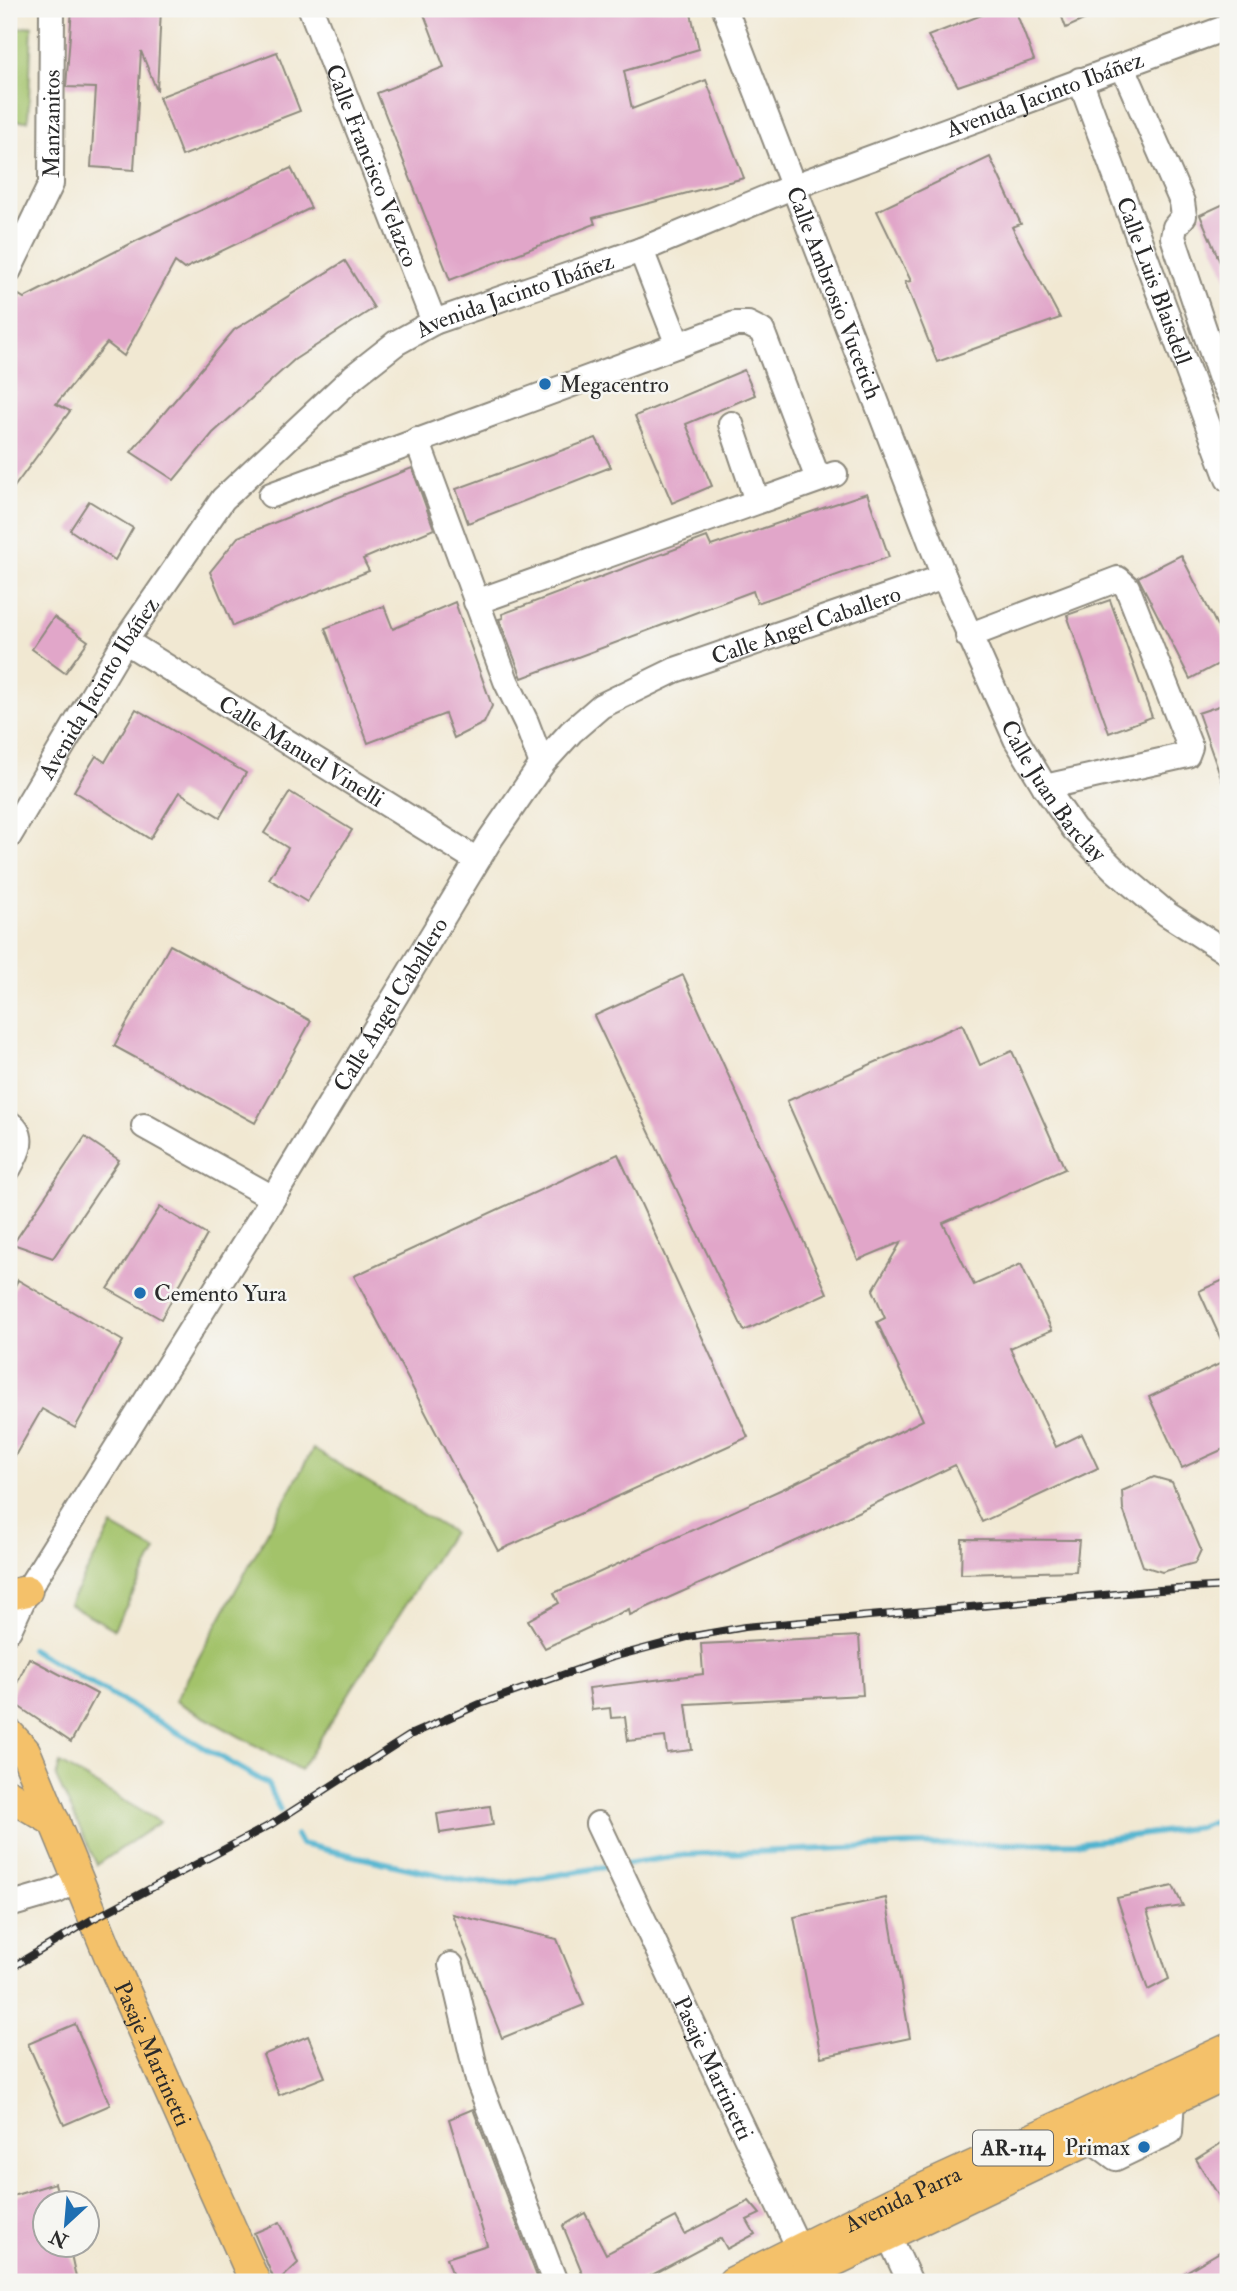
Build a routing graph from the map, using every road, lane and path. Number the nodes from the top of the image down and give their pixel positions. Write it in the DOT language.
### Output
graph roads {
  1 [pos="52,9"];
  2 [pos="311,9"];
  3 [pos="725,9"];
  4 [pos="1228,27"];
  5 [pos="1124,67"];
  6 [pos="1080,80"];
  7 [pos="792,187"];
  8 [pos="641,250"];
  9 [pos="9,270"];
  10 [pos="434,322"];
  11 [pos="678,345"];
  12 [pos="1228,392"];
  13 [pos="731,424"];
  14 [pos="416,440"];
  15 [pos="1228,479"];
  16 [pos="271,495"];
  17 [pos="757,501"];
  18 [pos="944,577"];
  19 [pos="477,602"];
  20 [pos="968,636"];
  21 [pos="125,641"];
  22 [pos="542,764"];
  23 [pos="1045,787"];
  24 [pos="9,836"];
  25 [pos="477,860"];
  26 [pos="1228,953"];
  27 [pos="9,1124"];
  28 [pos="144,1126"];
  29 [pos="9,1168"];
  30 [pos="273,1198"];
  31 [pos="18,1593"];
  32 [pos="9,1630"];
  33 [pos="9,1734"];
  34 [pos="9,1795"];
  35 [pos="55,1822"];
  36 [pos="598,1824"];
  37 [pos="77,1881"];
  38 [pos="9,1905"];
  39 [pos="452,1965"];
  40 [pos="1228,2049"];
  41 [pos="1228,2073"];
  42 [pos="1082,2129"];
  43 [pos="883,2223"];
  44 [pos="800,2268"];
  45 [pos="256,2282"];
  46 [pos="555,2282"];
  47 [pos="733,2282"];
  48 [pos="910,2282"];
  1 -- 9 [label="street, Manzanitos"];
  2 -- 10 [label="street, Calle Francisco Velazco"];
  3 -- 7 [label="street, Calle Ambrosio Vucetich"];
  4 -- 5 [label="street, Avenida Jacinto Ibáñez"];
  5 -- 6 [label="street, Avenida Jacinto Ibáñez"];
  5 -- 12 [label="street"];
  6 -- 7 [label="street, Avenida Jacinto Ibáñez"];
  6 -- 15 [label="street, Calle Luis Blaisdell"];
  7 -- 8 [label="street, Avenida Jacinto Ibáñez"];
  7 -- 18 [label="street, Calle Ambrosio Vucetich"];
  8 -- 10 [label="street, Avenida Jacinto Ibáñez"];
  8 -- 11 [label="street"];
  10 -- 21 [label="street, Avenida Jacinto Ibáñez"];
  11 -- 14 [label="street"];
  11 -- 17 [label="street"];
  13 -- 17 [label="street"];
  14 -- 16 [label="street"];
  14 -- 19 [label="street"];
  17 -- 19 [label="street"];
  18 -- 20 [label="street, Calle Juan Barclay"];
  18 -- 22 [label="street, Calle Ángel Caballero"];
  19 -- 22 [label="street"];
  20 -- 23 [label="street, Calle Juan Barclay"];
  20 -- 23 [label="street"];
  21 -- 24 [label="street, Avenida Jacinto Ibáñez"];
  21 -- 25 [label="street, Calle Manuel Vinelli"];
  22 -- 25 [label="street, Calle Ángel Caballero"];
  23 -- 26 [label="street, Calle Juan Barclay"];
  25 -- 30 [label="street, Calle Ángel Caballero"];
  27 -- 29 [label="street"];
  28 -- 30 [label="street"];
  30 -- 31 [label="street, Calle Ángel Caballero"];
  31 -- 32 [label="street, Calle Ángel Caballero"];
  33 -- 35 [label="main road, Pasaje Martinetti"];
  34 -- 35 [label="main road"];
  35 -- 37 [label="main road, Pasaje Martinetti"];
  36 -- 44 [label="street, Pasaje Martinetti"];
  37 -- 38 [label="street"];
  37 -- 45 [label="main road, Pasaje Martinetti"];
  39 -- 46 [label="street"];
  40 -- 42 [label="main road, Avenida Parra / AR-114"];
  41 -- 42 [label="main road, Avenida Parra / AR-114"];
  42 -- 43 [label="main road, Avenida Parra / AR-114"];
  43 -- 44 [label="main road, Avenida Parra / AR-114"];
  43 -- 48 [label="street"];
  44 -- 47 [label="main road, Avenida Parra / AR-114"];
}
